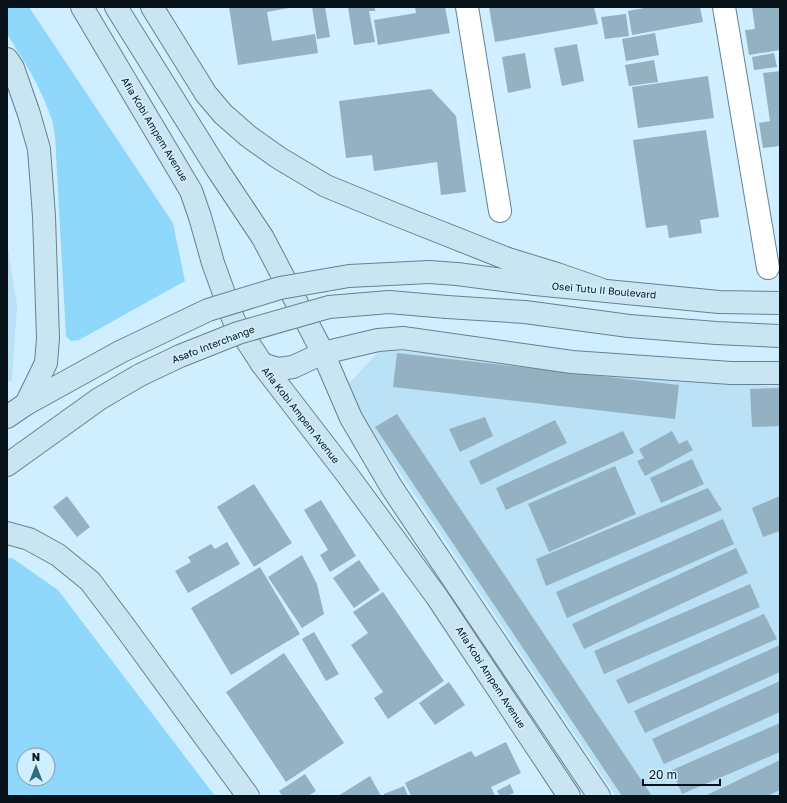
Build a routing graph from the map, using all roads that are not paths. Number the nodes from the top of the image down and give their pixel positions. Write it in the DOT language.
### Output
graph roads {
  1 [pos="82,7"];
  2 [pos="116,7"];
  3 [pos="152,7"];
  4 [pos="467,7"];
  5 [pos="724,7"];
  6 [pos="10,64"];
  7 [pos="500,212"];
  8 [pos="768,268"];
  9 [pos="600,289"];
  10 [pos="780,303"];
  11 [pos="780,336"];
  12 [pos="323,353"];
  13 [pos="262,364"];
  14 [pos="780,373"];
  15 [pos="26,404"];
  16 [pos="7,417"];
  17 [pos="7,465"];
  18 [pos="7,533"];
  19 [pos="248,796"];
  20 [pos="569,796"];
  21 [pos="598,796"];
  1 -- 13 [label="main road, Afia Kobi Ampem Avenue"];
  2 -- 12 [label="main road"];
  3 -- 9 [label="main road"];
  4 -- 7 [label="street"];
  5 -- 8 [label="street"];
  6 -- 15 [label="main road"];
  9 -- 10 [label="main road, Osei Tutu II Boulevard"];
  9 -- 15 [label="main road, Osei Tutu II Boulevard, bridge"];
  11 -- 17 [label="main road, Asafo Interchange, bridge"];
  12 -- 13 [label="main road"];
  12 -- 14 [label="main road"];
  12 -- 21 [label="main road"];
  13 -- 20 [label="main road, Afia Kobi Ampem Avenue"];
  15 -- 16 [label="main road"];
  18 -- 19 [label="main road"];
}
